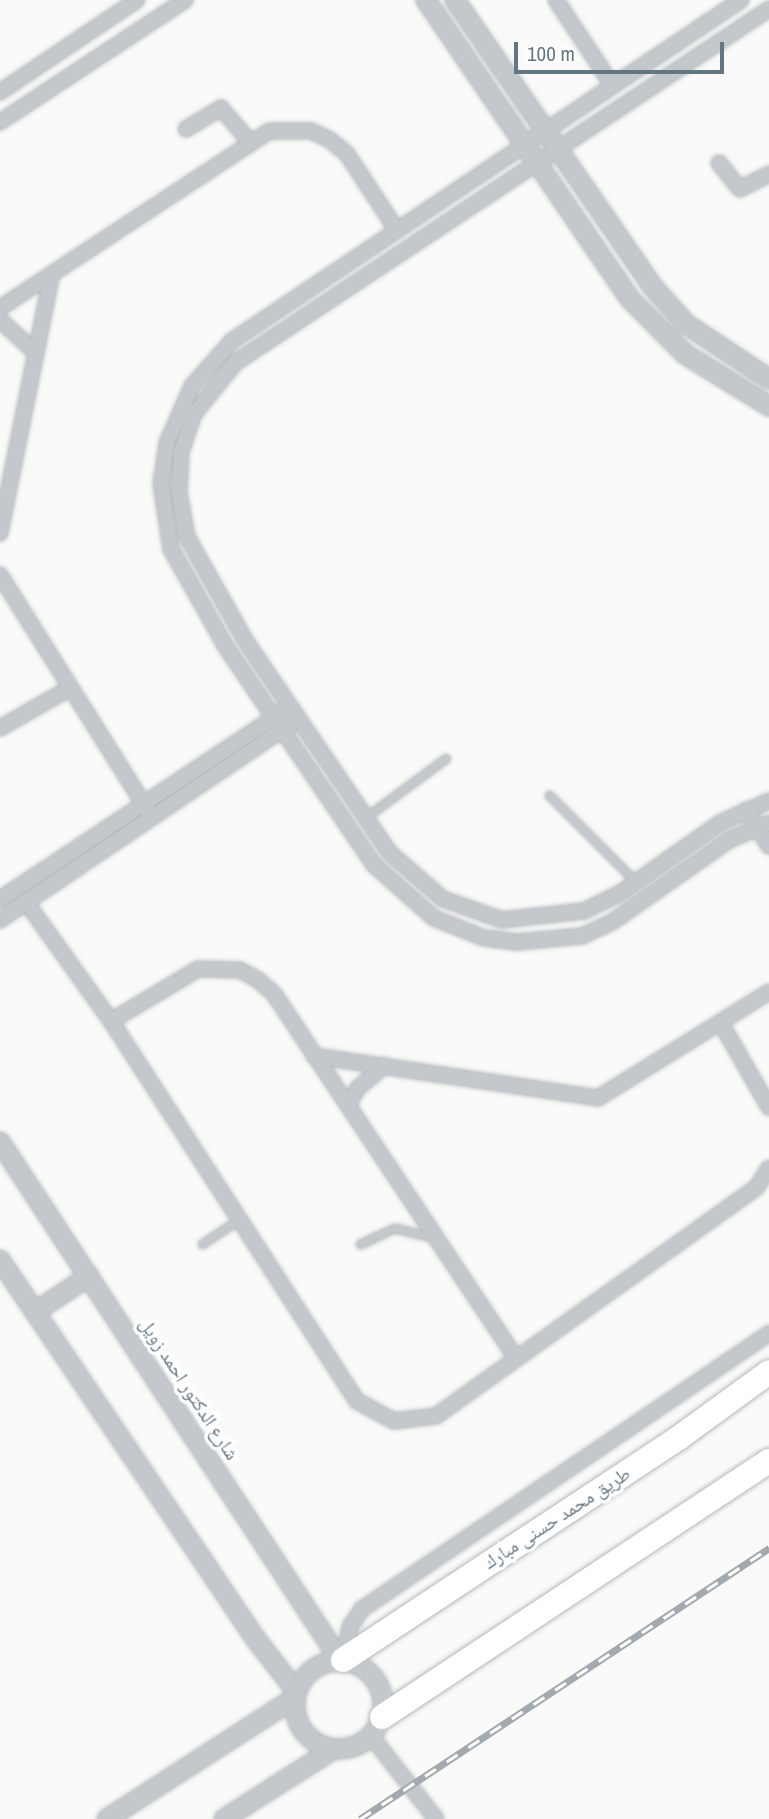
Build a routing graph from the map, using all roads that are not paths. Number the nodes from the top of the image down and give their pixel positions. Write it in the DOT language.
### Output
graph roads {
  1 [pos="137,0"];
  2 [pos="185,0"];
  3 [pos="426,0"];
  4 [pos="455,0"];
  5 [pos="556,0"];
  6 [pos="741,0"];
  7 [pos="769,9"];
  8 [pos="611,83"];
  9 [pos="0,92"];
  10 [pos="0,122"];
  11 [pos="186,129"];
  12 [pos="544,130"];
  13 [pos="248,141"];
  14 [pos="524,143"];
  15 [pos="559,153"];
  16 [pos="719,163"];
  17 [pos="540,164"];
  18 [pos="769,174"];
  19 [pos="396,229"];
  20 [pos="51,277"];
  21 [pos="0,308"];
  22 [pos="0,320"];
  23 [pos="36,353"];
  24 [pos="769,379"];
  25 [pos="769,406"];
  26 [pos="0,533"];
  27 [pos="0,575"];
  28 [pos="69,688"];
  29 [pos="295,713"];
  30 [pos="280,722"];
  31 [pos="0,728"];
  32 [pos="446,758"];
  33 [pos="549,795"];
  34 [pos="757,805"];
  35 [pos="147,809"];
  36 [pos="366,817"];
  37 [pos="766,824"];
  38 [pos="769,845"];
  39 [pos="635,881"];
  40 [pos="0,899"];
  41 [pos="26,902"];
  42 [pos="0,920"];
  43 [pos="769,992"];
  44 [pos="111,1021"];
  45 [pos="722,1025"];
  46 [pos="314,1056"];
  47 [pos="385,1065"];
  48 [pos="348,1105"];
  49 [pos="769,1107"];
  50 [pos="0,1142"];
  51 [pos="769,1168"];
  52 [pos="239,1219"];
  53 [pos="438,1241"];
  54 [pos="202,1244"];
  55 [pos="360,1244"];
  56 [pos="0,1260"];
  57 [pos="89,1276"];
  58 [pos="35,1312"];
  59 [pos="769,1333"];
  60 [pos="514,1355"];
  61 [pos="769,1371"];
  62 [pos="769,1461"];
  63 [pos="341,1660"];
  64 [pos="296,1695"];
  65 [pos="377,1727"];
  66 [pos="334,1749"];
  67 [pos="107,1819"];
  68 [pos="224,1819"];
  69 [pos="436,1819"];
  1 -- 9 [label="street"];
  2 -- 10 [label="street"];
  3 -- 14 [label="street"];
  4 -- 12 [label="street"];
  5 -- 8 [label="street"];
  6 -- 8 [label="street"];
  7 -- 15 [label="street"];
  8 -- 12 [label="street"];
  11 -- 13 [label="street"];
  12 -- 14 [label="street"];
  12 -- 15 [label="street"];
  13 -- 19 [label="street"];
  13 -- 20 [label="street"];
  14 -- 17 [label="street"];
  14 -- 19 [label="street"];
  15 -- 17 [label="street"];
  15 -- 24 [label="street"];
  16 -- 18 [label="street"];
  17 -- 25 [label="street"];
  17 -- 29 [label="street"];
  19 -- 30 [label="street"];
  20 -- 21 [label="street"];
  20 -- 23 [label="street"];
  22 -- 23 [label="street"];
  23 -- 26 [label="street"];
  27 -- 28 [label="street"];
  28 -- 31 [label="street"];
  28 -- 35 [label="street"];
  29 -- 30 [label="street"];
  29 -- 36 [label="street"];
  30 -- 35 [label="street"];
  30 -- 37 [label="street"];
  32 -- 36 [label="lane"];
  33 -- 39 [label="lane"];
  34 -- 37 [label="street"];
  34 -- 39 [label="street"];
  35 -- 40 [label="street"];
  35 -- 41 [label="street"];
  36 -- 39 [label="street"];
  37 -- 38 [label="street"];
  41 -- 42 [label="street"];
  41 -- 44 [label="street"];
  43 -- 45 [label="street"];
  44 -- 46 [label="street"];
  44 -- 52 [label="street"];
  45 -- 47 [label="street"];
  45 -- 49 [label="street"];
  46 -- 47 [label="street"];
  46 -- 48 [label="street"];
  47 -- 48 [label="street"];
  48 -- 53 [label="street"];
  50 -- 57 [label="street, شارع الدكتور احمد زويل"];
  51 -- 60 [label="street"];
  52 -- 54 [label="lane"];
  52 -- 60 [label="street"];
  53 -- 55 [label="lane"];
  53 -- 60 [label="street"];
  56 -- 58 [label="street"];
  57 -- 58 [label="street"];
  57 -- 63 [label="street, شارع الدكتور احمد زويل"];
  58 -- 64 [label="street"];
  59 -- 63 [label="street"];
  61 -- 63 [label="highway, طريق محمد حسنى مبارك"];
  62 -- 65 [label="highway"];
  63 -- 64 [label="street"];
  63 -- 65 [label="street"];
  64 -- 66 [label="street"];
  64 -- 67 [label="street"];
  65 -- 66 [label="street"];
  65 -- 69 [label="street"];
  66 -- 68 [label="street"];
}
